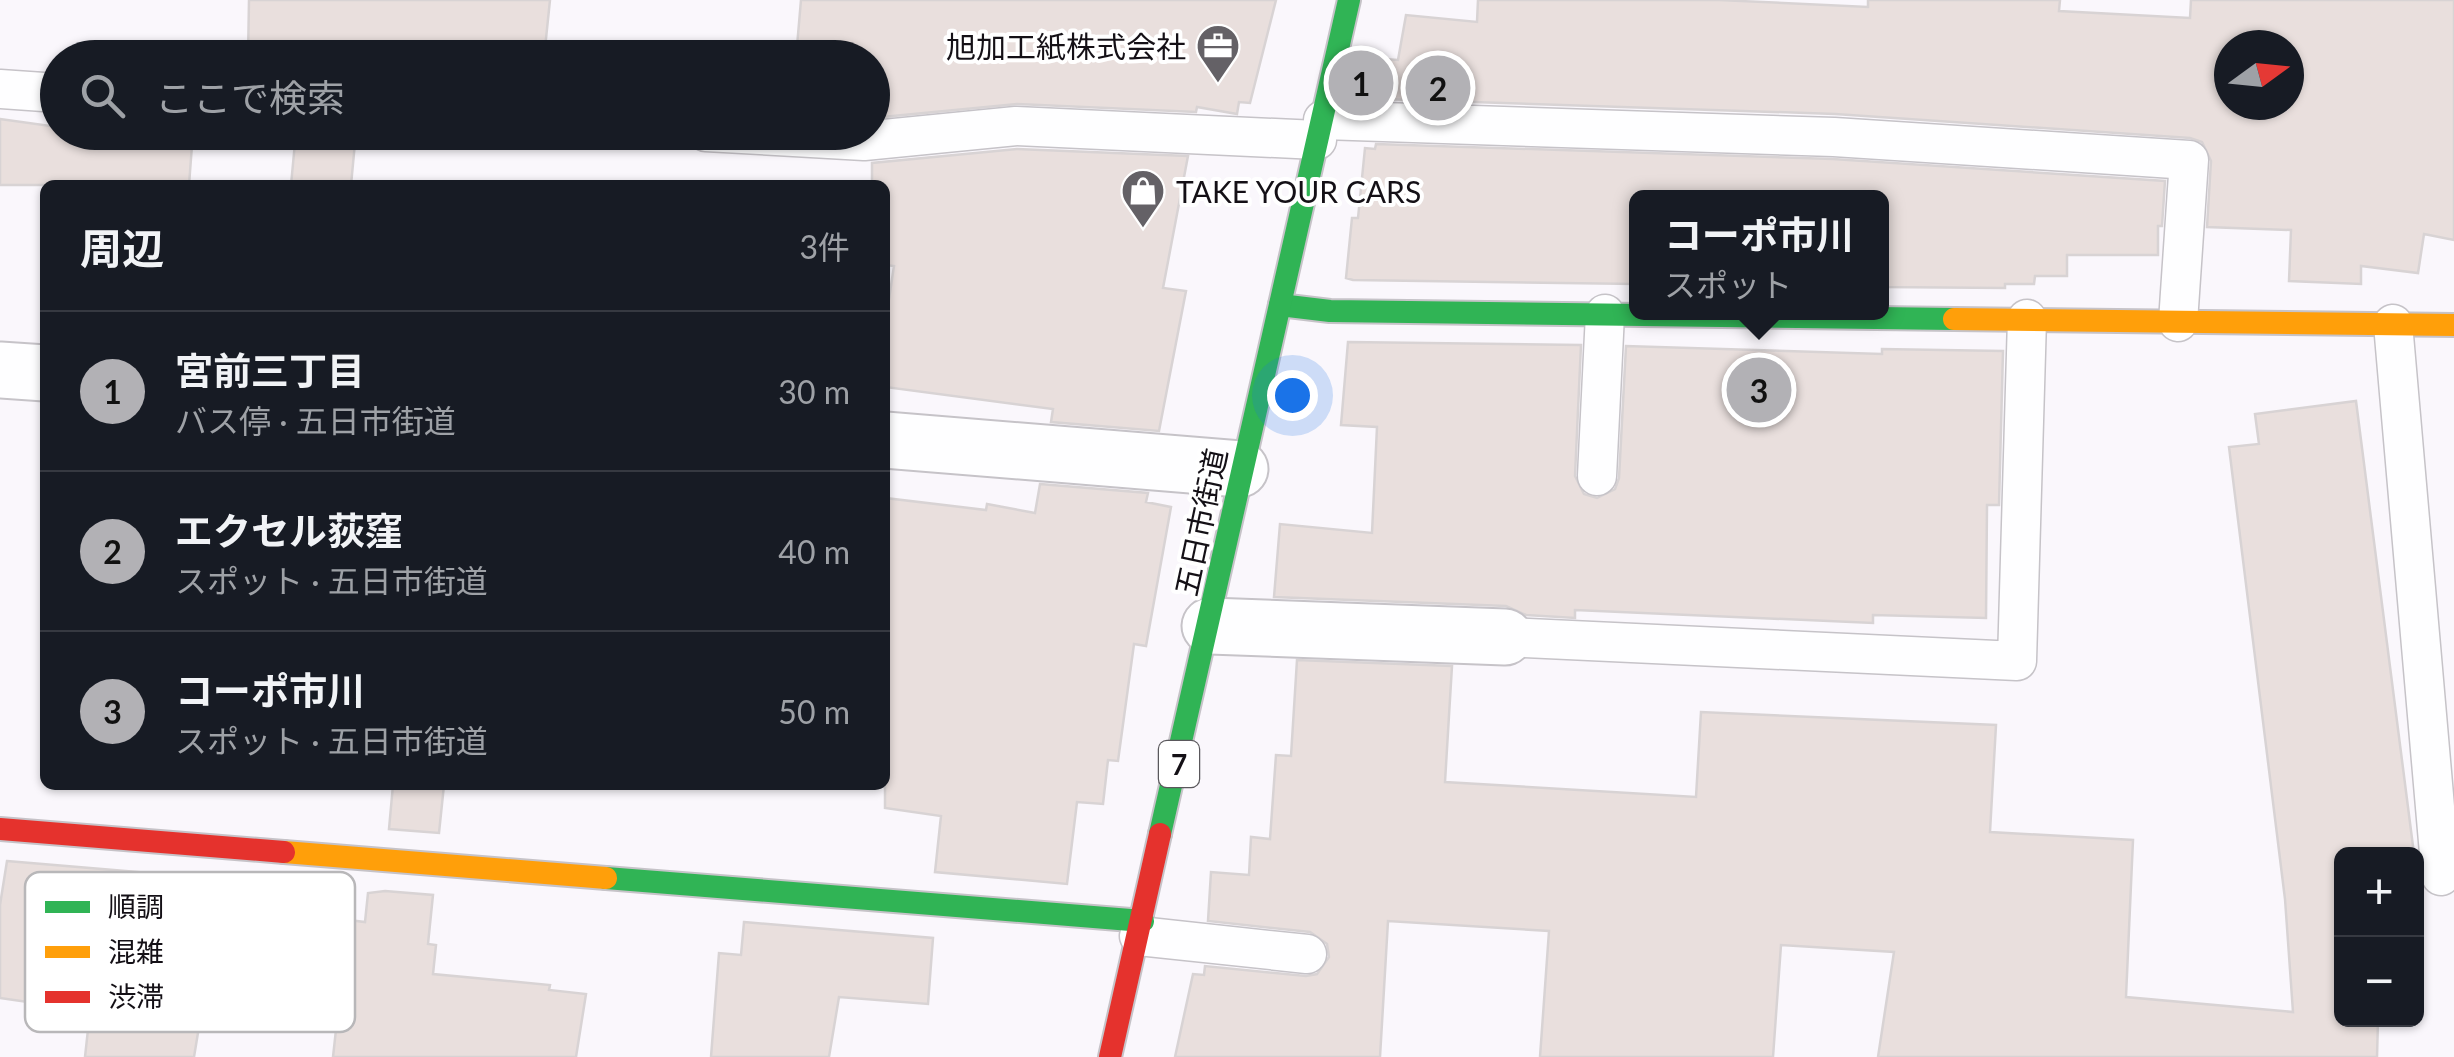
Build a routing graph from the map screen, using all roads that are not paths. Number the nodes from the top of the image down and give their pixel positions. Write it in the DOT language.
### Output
graph roads {
  1 [pos="1349,0"];
  2 [pos="0,90"];
  3 [pos="40,92"];
  4 [pos="1320,130"];
  5 [pos="890,138"];
  6 [pos="1280,305"];
  7 [pos="1605,314"];
  8 [pos="1629,314"];
  9 [pos="1889,318"];
  10 [pos="2027,320"];
  11 [pos="2178,322"];
  12 [pos="2393,324"];
  13 [pos="2454,325"];
  14 [pos="0,370"];
  15 [pos="40,374"];
  16 [pos="890,440"];
  17 [pos="1240,470"];
  18 [pos="1597,476"];
  19 [pos="1210,626"];
  20 [pos="1504,638"];
  21 [pos="0,829"];
  22 [pos="2442,876"];
  23 [pos="1141,929"];
  24 [pos="1306,954"];
  25 [pos="1110,1057"];
  1 -- 4 [label="street, 五日市街道 / 7"];
  2 -- 3 [label="lane"];
  4 -- 5 [label="lane"];
  4 -- 6 [label="street, 五日市街道 / 7"];
  4 -- 11 [label="lane"];
  6 -- 7 [label="street"];
  6 -- 17 [label="street, 五日市街道 / 7"];
  7 -- 8 [label="street"];
  7 -- 18 [label="lane"];
  9 -- 10 [label="street"];
  10 -- 11 [label="street"];
  10 -- 20 [label="lane"];
  11 -- 12 [label="street"];
  12 -- 13 [label="street"];
  12 -- 22 [label="lane"];
  14 -- 15 [label="street"];
  16 -- 17 [label="street"];
  17 -- 19 [label="street, 五日市街道 / 7"];
  19 -- 20 [label="street"];
  19 -- 23 [label="street, 五日市街道 / 7"];
  21 -- 23 [label="street"];
  23 -- 24 [label="lane"];
  23 -- 25 [label="street, 五日市街道 / 7"];
}
